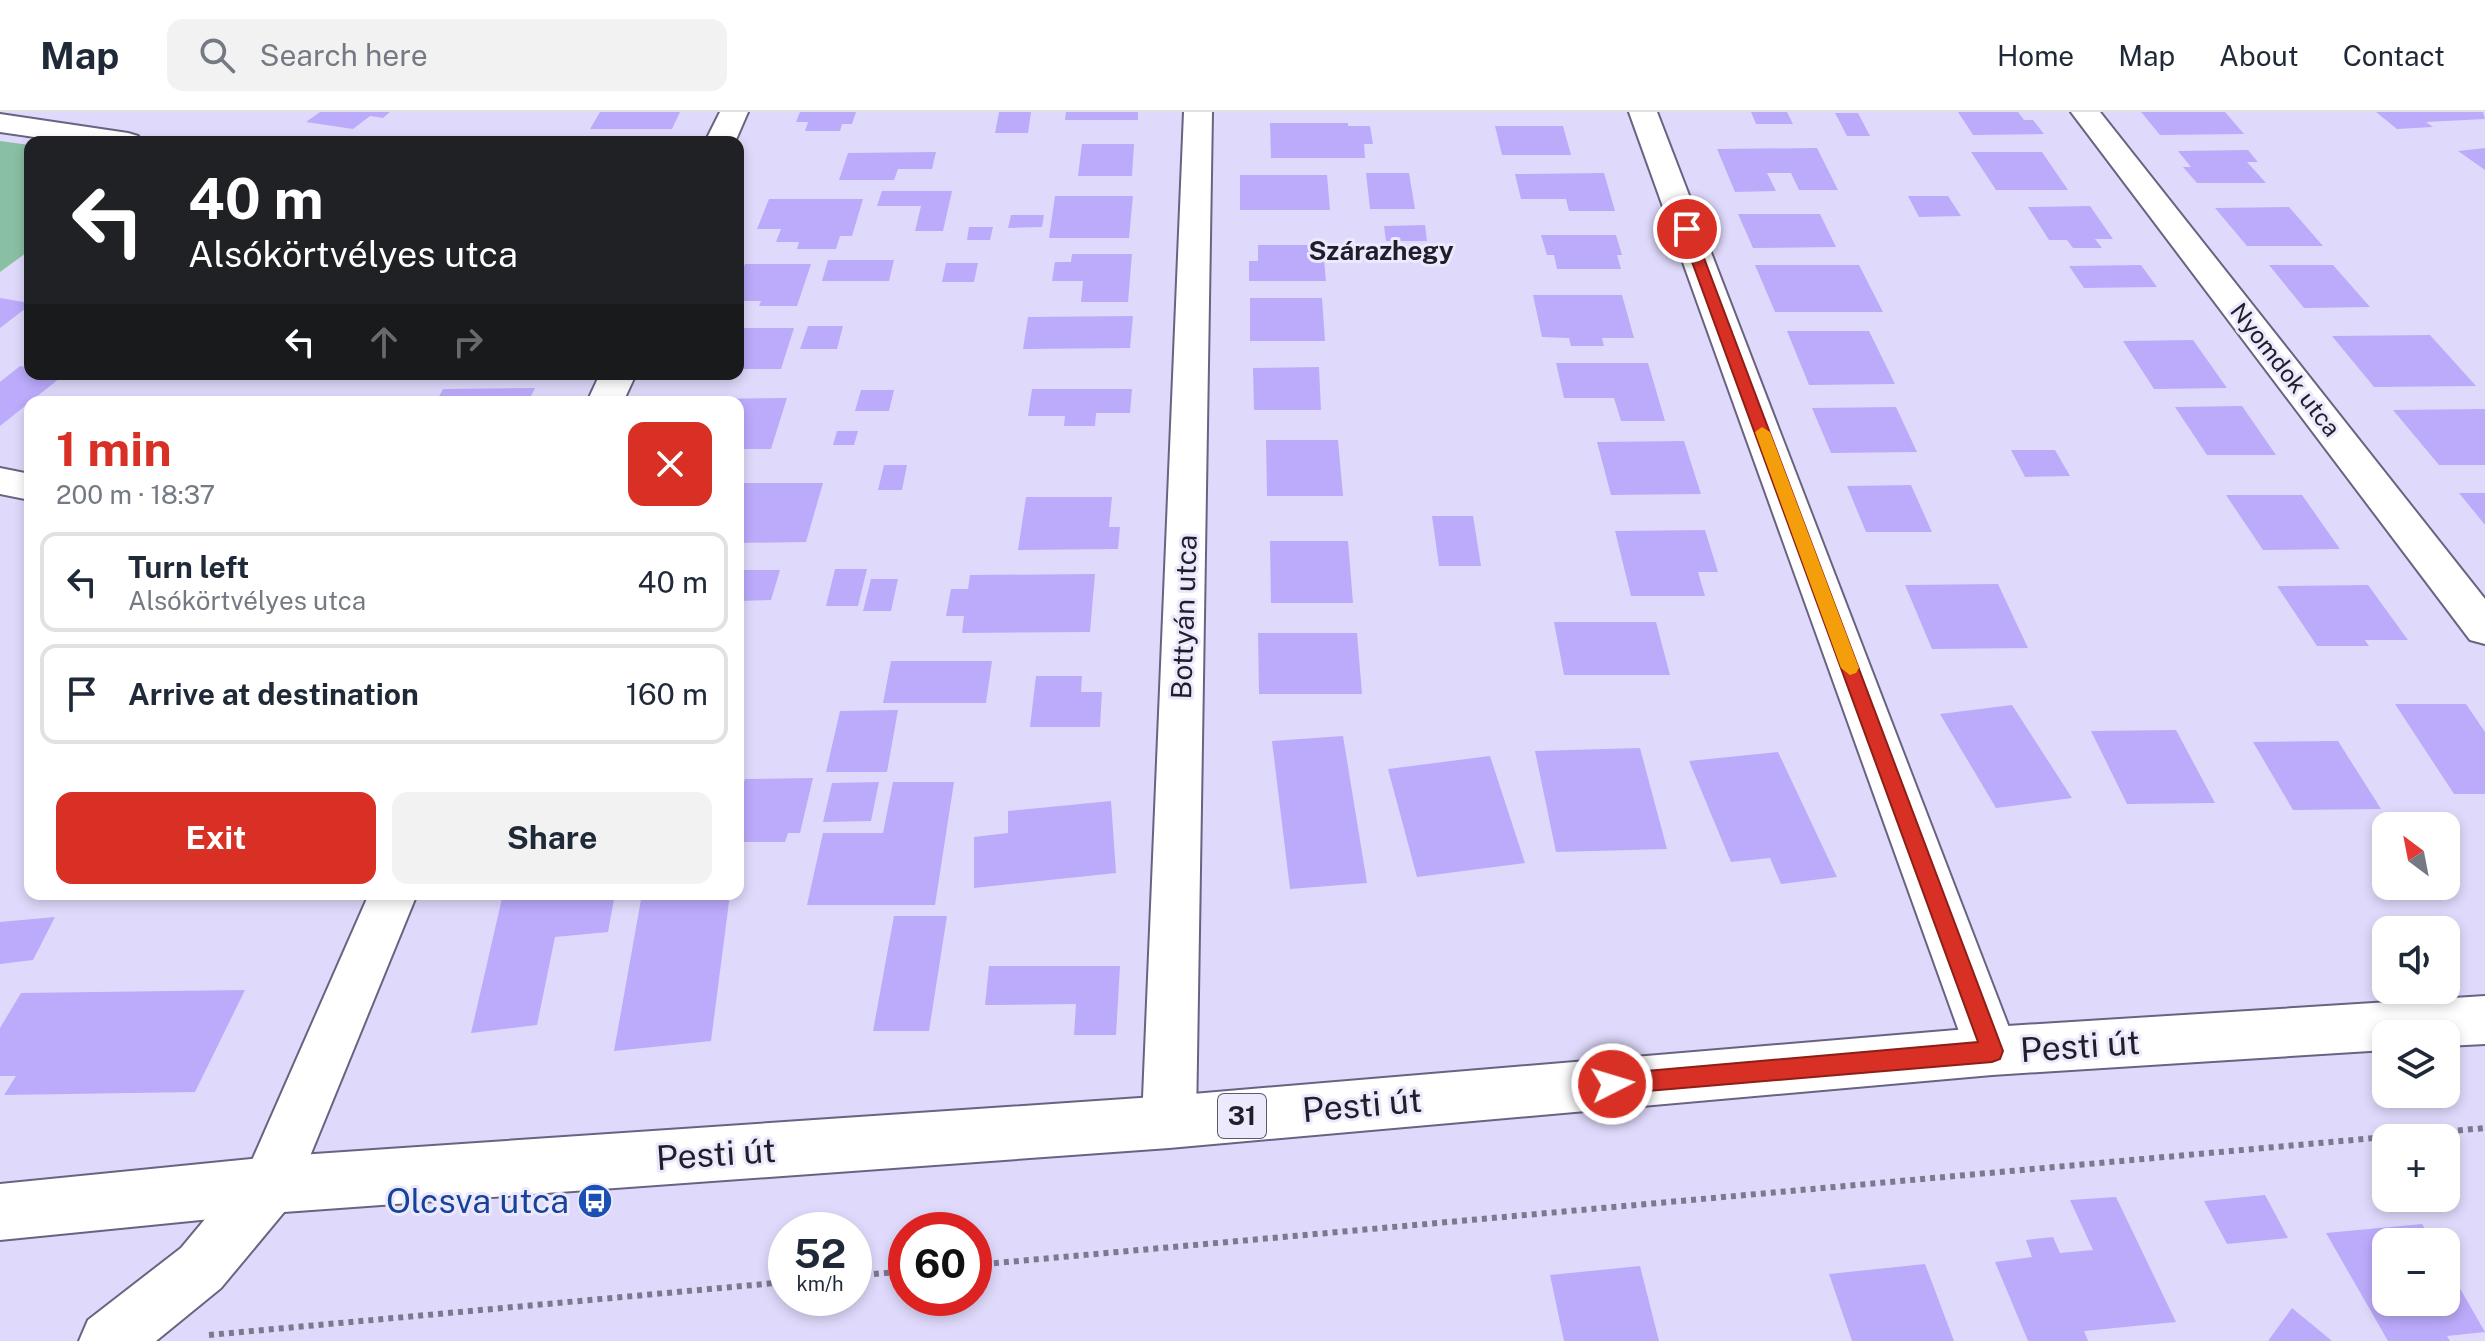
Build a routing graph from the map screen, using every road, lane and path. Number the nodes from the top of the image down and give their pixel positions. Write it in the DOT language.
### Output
graph roads {
  1 [pos="734,112"];
  2 [pos="1198,112"];
  3 [pos="1643,112"];
  4 [pos="2085,112"];
  5 [pos="0,123"];
  6 [pos="88,136"];
  7 [pos="723,136"];
  8 [pos="0,481"];
  9 [pos="24,486"];
  10 [pos="2485,629"];
  11 [pos="390,900"];
  12 [pos="2485,1020"];
  13 [pos="1992,1051"];
  14 [pos="1169,1122"];
  15 [pos="2485,1128"];
  16 [pos="270,1185"];
  17 [pos="0,1212"];
  18 [pos="992,1263"];
  19 [pos="768,1284"];
  20 [pos="203,1335"];
  21 [pos="109,1341"];
  1 -- 7 [label="street"];
  2 -- 14 [label="street, Bottyán utca"];
  3 -- 13 [label="street"];
  4 -- 10 [label="street, Nyomdok utca"];
  5 -- 6 [label="street"];
  8 -- 9 [label="street"];
  11 -- 16 [label="street"];
  12 -- 13 [label="street, Pesti út / 31"];
  13 -- 14 [label="street, Pesti út / 31"];
  14 -- 16 [label="street, Pesti út / 31"];
  15 -- 18 [label="path"];
  16 -- 17 [label="street, Pesti út / 31"];
  16 -- 21 [label="street"];
  19 -- 20 [label="path"];
}
